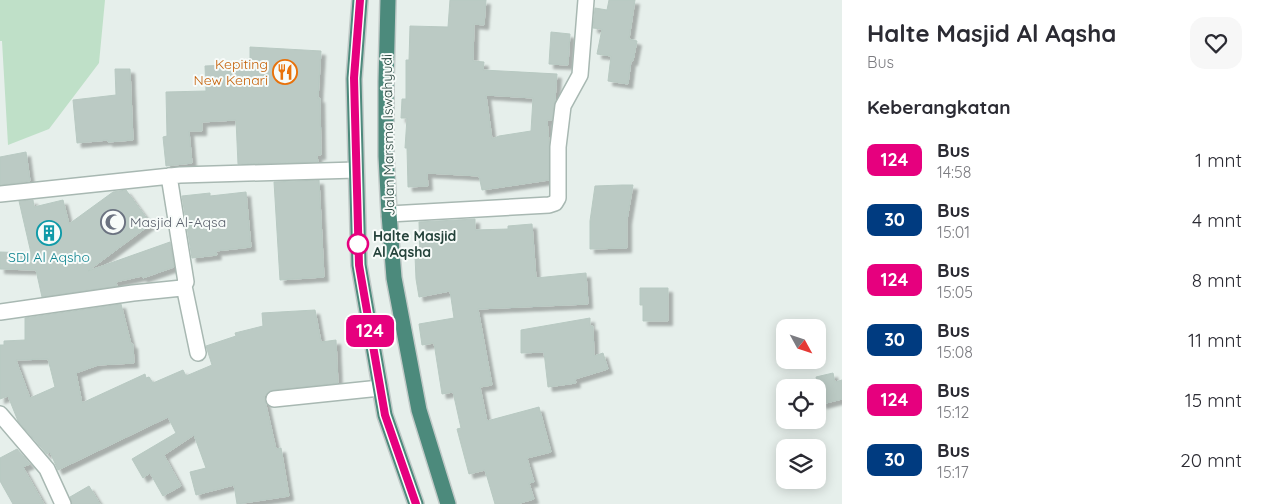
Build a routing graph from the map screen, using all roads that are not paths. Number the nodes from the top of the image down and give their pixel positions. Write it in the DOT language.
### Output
graph roads {
  1 [pos="360,0"];
  2 [pos="388,0"];
  3 [pos="586,0"];
  4 [pos="356,170"];
  5 [pos="169,176"];
  6 [pos="0,194"];
  7 [pos="389,214"];
  8 [pos="184,286"];
  9 [pos="0,312"];
  10 [pos="198,354"];
  11 [pos="380,388"];
  12 [pos="274,399"];
  13 [pos="0,414"];
  14 [pos="63,504"];
  15 [pos="416,504"];
  16 [pos="448,504"];
  1 -- 4 [label="highway"];
  2 -- 7 [label="highway, Jalan Marsma Iswahyudi"];
  3 -- 7 [label="street"];
  4 -- 5 [label="street"];
  4 -- 11 [label="highway"];
  5 -- 6 [label="street"];
  5 -- 8 [label="street"];
  7 -- 16 [label="highway, Jalan Marsma Iswahyudi"];
  8 -- 9 [label="street"];
  8 -- 10 [label="street"];
  11 -- 12 [label="street"];
  11 -- 15 [label="highway"];
  13 -- 14 [label="street"];
}
